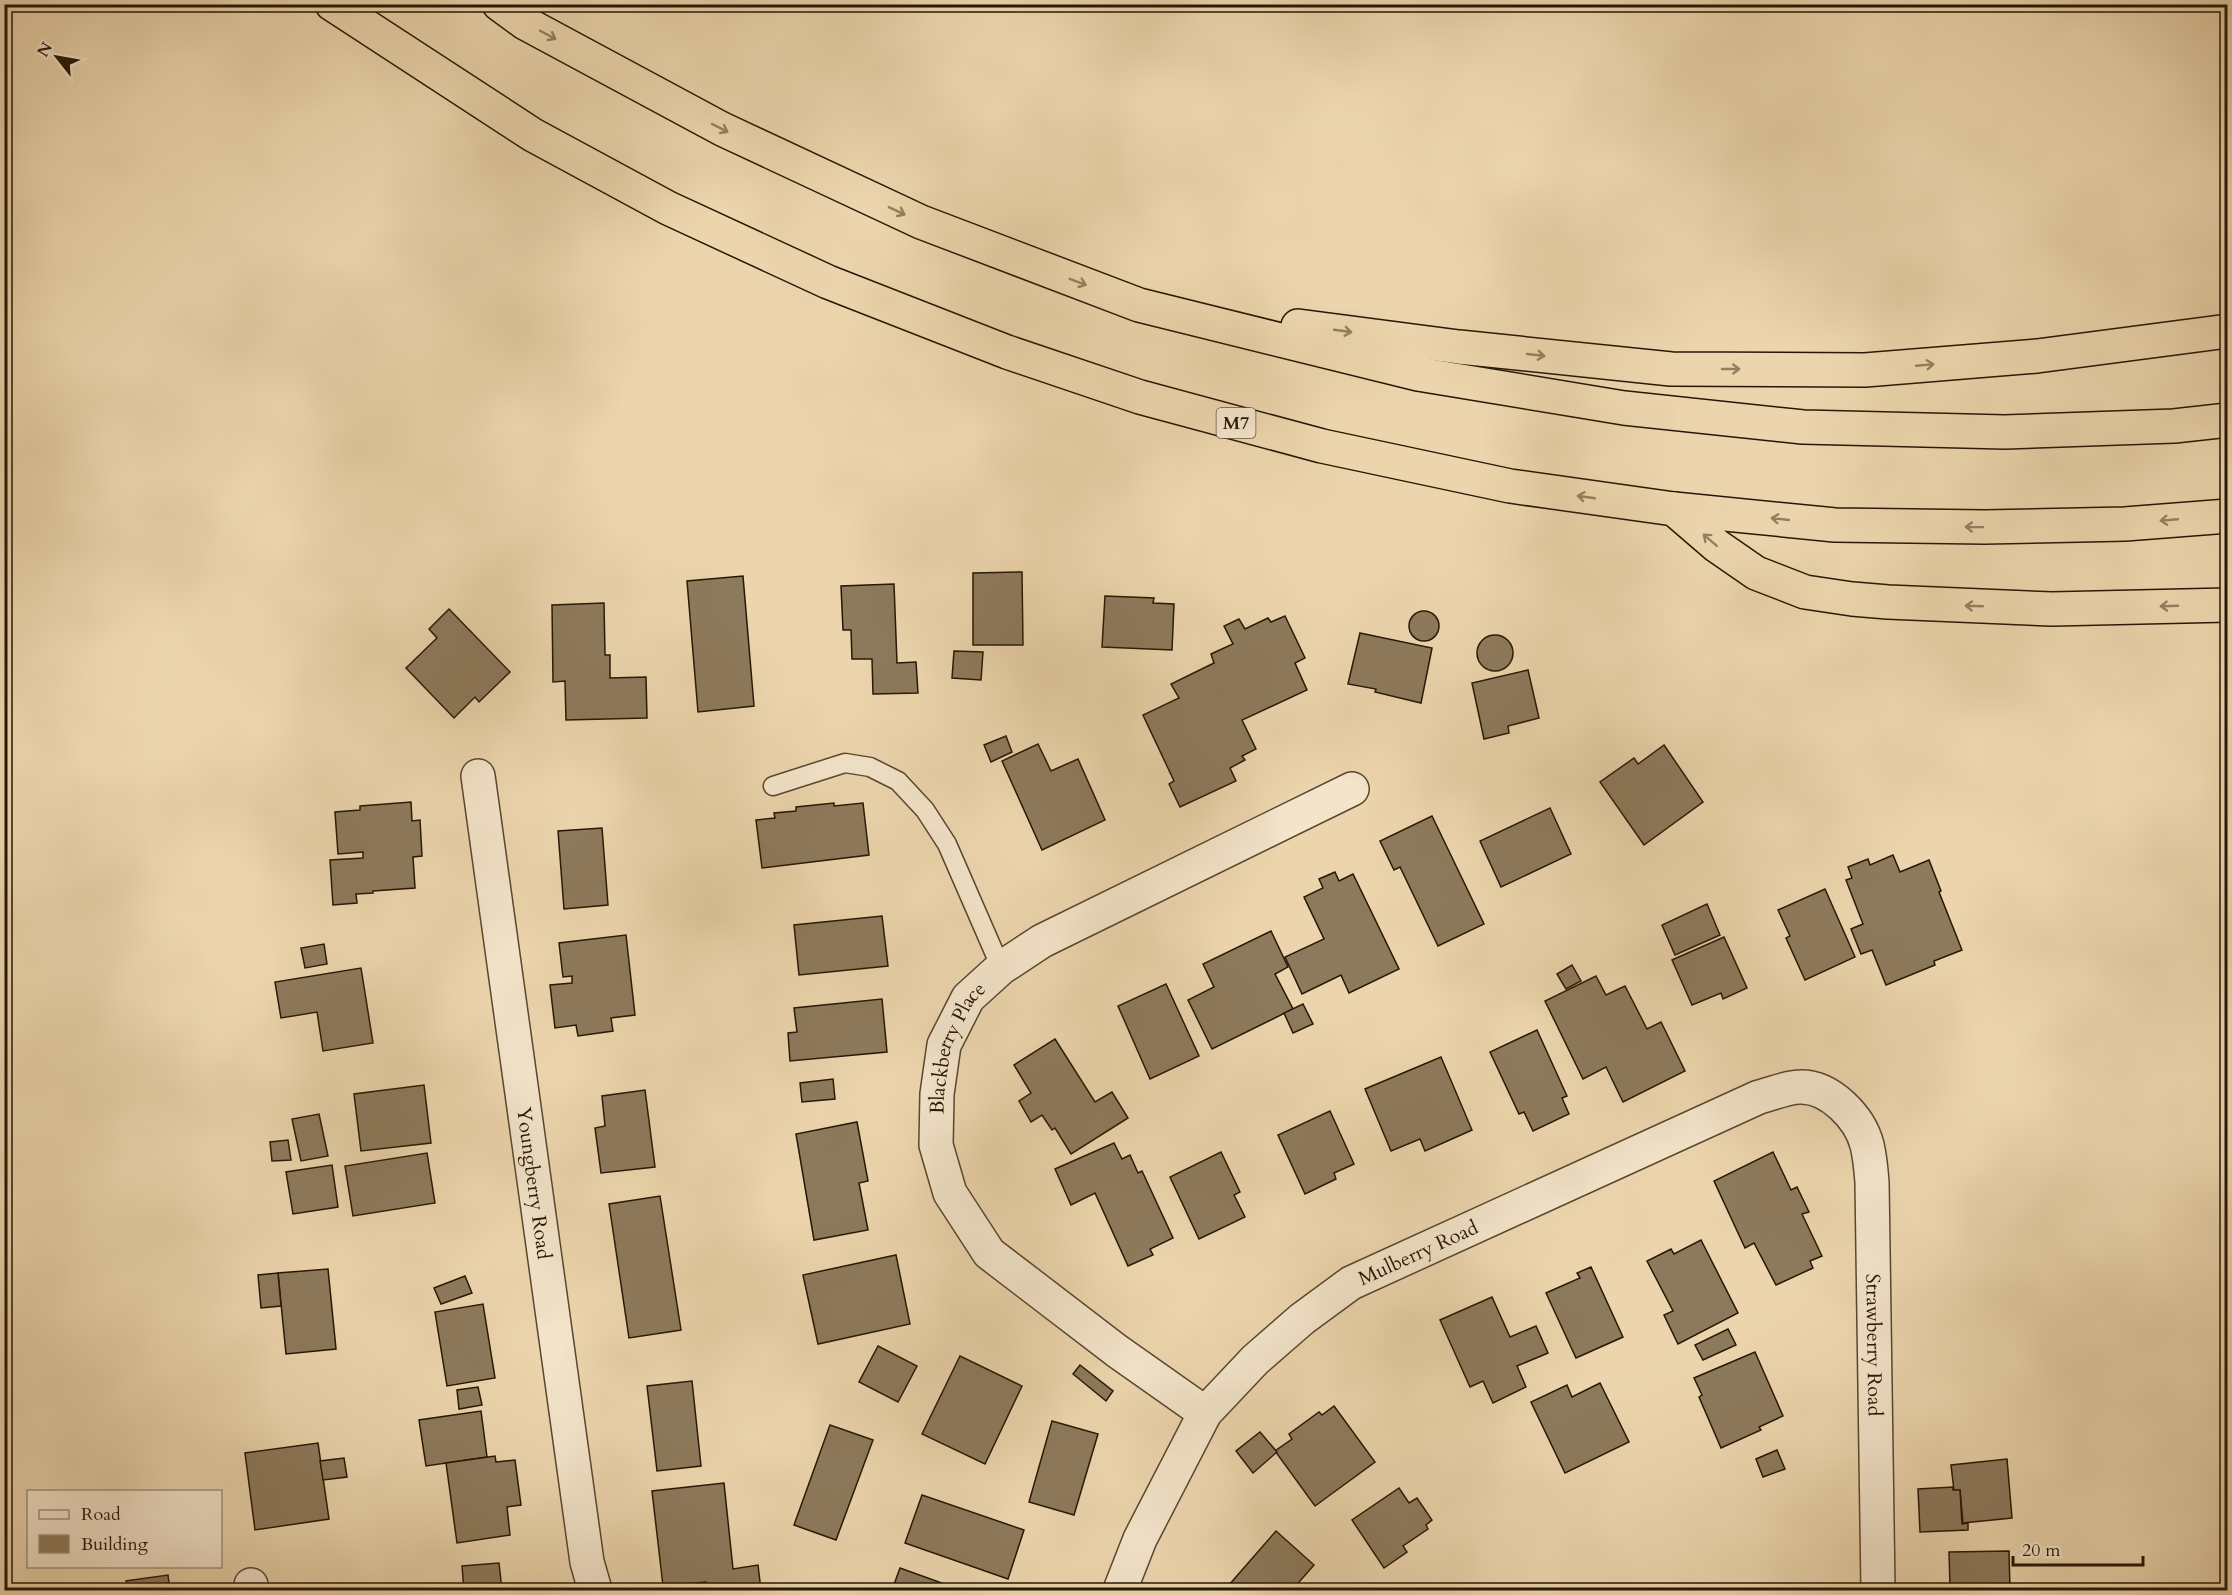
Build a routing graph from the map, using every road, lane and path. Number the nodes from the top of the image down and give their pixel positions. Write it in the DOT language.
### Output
graph roads {
  1 [pos="332,4"];
  2 [pos="499,4"];
  3 [pos="1139,304"];
  4 [pos="2228,331"];
  5 [pos="2228,420"];
  6 [pos="1674,508"];
  7 [pos="2228,516"];
  8 [pos="2228,605"];
  9 [pos="478,776"];
  10 [pos="773,786"];
  11 [pos="1352,789"];
  12 [pos="1000,968"];
  13 [pos="1844,1106"];
  14 [pos="1205,1413"];
  15 [pos="595,1590"];
  16 [pos="1120,1590"];
  17 [pos="1878,1590"];
  6 -- 1 [label="highway, M7, one-way"];
  2 -- 3 [label="highway, one-way"];
  3 -- 4 [label="highway, one-way"];
  3 -- 5 [label="highway"];
  7 -- 6 [label="highway, M7, one-way"];
  8 -- 6 [label="highway, one-way"];
  9 -- 15 [label="street, Youngberry Road"];
  10 -- 12 [label="lane"];
  11 -- 12 [label="street, Blackberry Place"];
  12 -- 14 [label="street, Blackberry Place"];
  13 -- 14 [label="street, Mulberry Road"];
  13 -- 17 [label="street, Strawberry Road"];
  14 -- 16 [label="street, Mulberry Road"];
}
